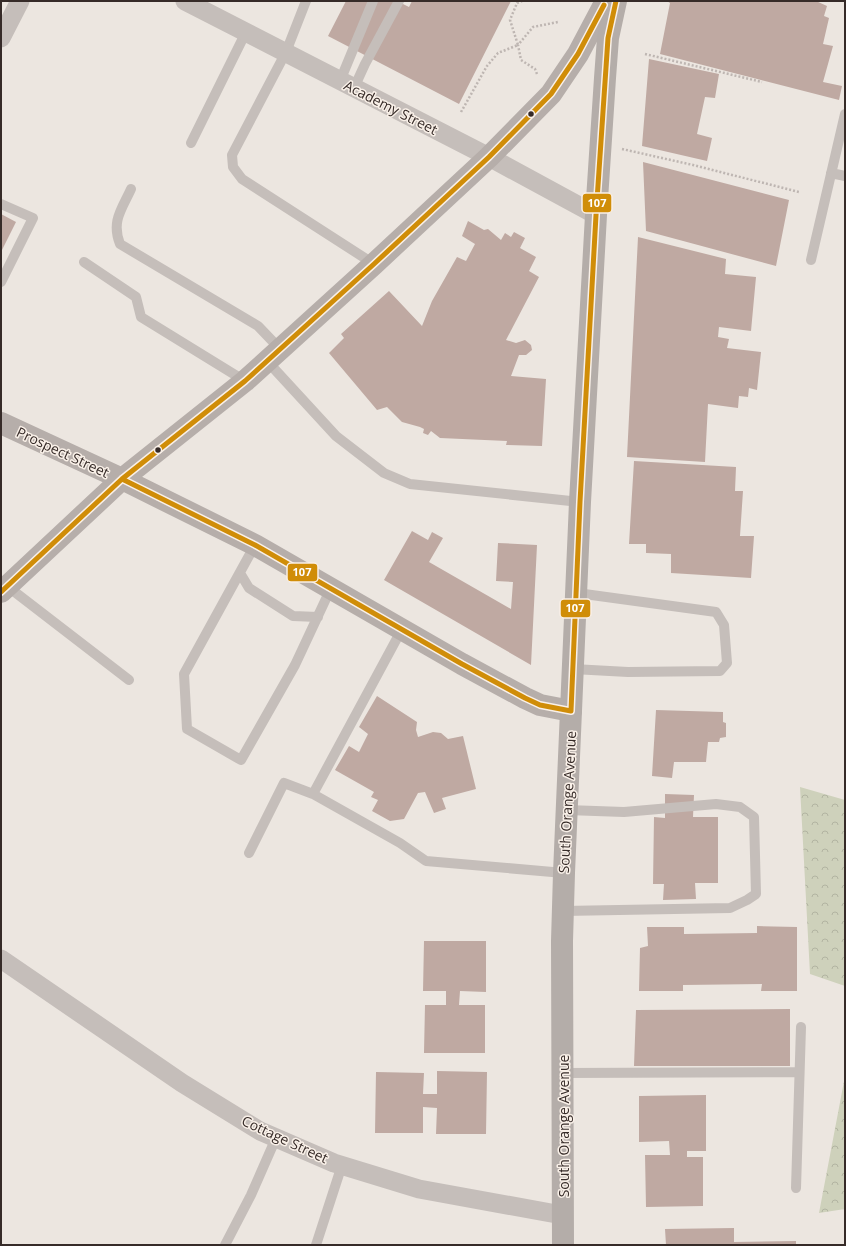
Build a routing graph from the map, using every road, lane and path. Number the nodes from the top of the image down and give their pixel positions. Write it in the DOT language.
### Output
graph roads {
  1 [pos="20,1"];
  2 [pos="185,1"];
  3 [pos="306,1"];
  4 [pos="373,1"];
  5 [pos="399,1"];
  6 [pos="522,1"];
  7 [pos="606,1"];
  8 [pos="616,1"];
  9 [pos="558,22"];
  10 [pos="246,32"];
  11 [pos="1,38"];
  12 [pos="518,45"];
  13 [pos="286,52"];
  14 [pos="645,54"];
  15 [pos="536,69"];
  16 [pos="762,82"];
  17 [pos="347,85"];
  18 [pos="461,112"];
  19 [pos="845,114"];
  20 [pos="191,143"];
  21 [pos="620,149"];
  22 [pos="489,157"];
  23 [pos="831,173"];
  24 [pos="845,176"];
  25 [pos="131,189"];
  26 [pos="799,192"];
  27 [pos="1,204"];
  28 [pos="596,215"];
  29 [pos="811,260"];
  30 [pos="84,262"];
  31 [pos="374,264"];
  32 [pos="1,282"];
  33 [pos="273,355"];
  34 [pos="245,381"];
  35 [pos="1,423"];
  36 [pos="122,479"];
  37 [pos="580,502"];
  38 [pos="256,545"];
  39 [pos="240,573"];
  40 [pos="331,588"];
  41 [pos="4,589"];
  42 [pos="577,593"];
  43 [pos="318,617"];
  44 [pos="402,628"];
  45 [pos="573,669"];
  46 [pos="128,680"];
  47 [pos="571,711"];
  48 [pos="313,794"];
  49 [pos="567,810"];
  50 [pos="249,853"];
  51 [pos="564,873"];
  52 [pos="563,911"];
  53 [pos="1,959"];
  54 [pos="801,1027"];
  55 [pos="563,1072"];
  56 [pos="799,1072"];
  57 [pos="276,1138"];
  58 [pos="342,1165"];
  59 [pos="796,1188"];
  60 [pos="562,1215"];
  61 [pos="225,1245"];
  62 [pos="316,1245"];
  63 [pos="563,1245"];
  1 -- 11 [label="street"];
  2 -- 10 [label="street, Academy Street"];
  3 -- 13 [label="lane"];
  4 -- 17 [label="lane"];
  5 -- 17 [label="lane"];
  6 -- 12 [label="path"];
  7 -- 22 [label="main road"];
  8 -- 28 [label="main road, South Orange Avenue"];
  9 -- 12 [label="path"];
  10 -- 13 [label="street, Academy Street"];
  10 -- 20 [label="lane"];
  12 -- 15 [label="path"];
  12 -- 18 [label="path"];
  13 -- 17 [label="street, Academy Street"];
  13 -- 31 [label="lane"];
  14 -- 16 [label="path"];
  17 -- 22 [label="street, Academy Street"];
  19 -- 23 [label="lane"];
  21 -- 26 [label="path"];
  22 -- 28 [label="street, Academy Street"];
  22 -- 31 [label="main road"];
  23 -- 24 [label="lane"];
  23 -- 29 [label="lane"];
  25 -- 33 [label="lane"];
  27 -- 32 [label="lane"];
  28 -- 37 [label="main road, South Orange Avenue"];
  30 -- 34 [label="lane"];
  31 -- 33 [label="main road"];
  33 -- 34 [label="main road"];
  33 -- 37 [label="lane"];
  34 -- 36 [label="main road"];
  35 -- 36 [label="main road, Prospect Street"];
  36 -- 38 [label="main road, Prospect Street"];
  36 -- 41 [label="main road"];
  37 -- 42 [label="main road, South Orange Avenue"];
  38 -- 39 [label="lane"];
  38 -- 40 [label="main road, Prospect Street"];
  39 -- 43 [label="lane"];
  39 -- 43 [label="lane"];
  40 -- 43 [label="lane"];
  40 -- 44 [label="main road, Prospect Street"];
  41 -- 46 [label="lane"];
  42 -- 45 [label="main road, South Orange Avenue"];
  42 -- 45 [label="lane"];
  44 -- 47 [label="main road, Prospect Street"];
  44 -- 48 [label="lane"];
  45 -- 47 [label="main road, South Orange Avenue"];
  47 -- 49 [label="main road, South Orange Avenue"];
  48 -- 50 [label="lane"];
  48 -- 51 [label="lane"];
  49 -- 51 [label="main road, South Orange Avenue"];
  49 -- 52 [label="lane"];
  51 -- 52 [label="main road, South Orange Avenue"];
  52 -- 55 [label="main road, South Orange Avenue"];
  53 -- 57 [label="street, Cottage Street"];
  54 -- 56 [label="lane"];
  55 -- 56 [label="lane"];
  55 -- 60 [label="main road, South Orange Avenue"];
  56 -- 59 [label="lane"];
  57 -- 58 [label="street, Cottage Street"];
  57 -- 61 [label="lane"];
  58 -- 60 [label="street, Cottage Street"];
  58 -- 62 [label="lane"];
  60 -- 63 [label="main road, South Orange Avenue"];
}
